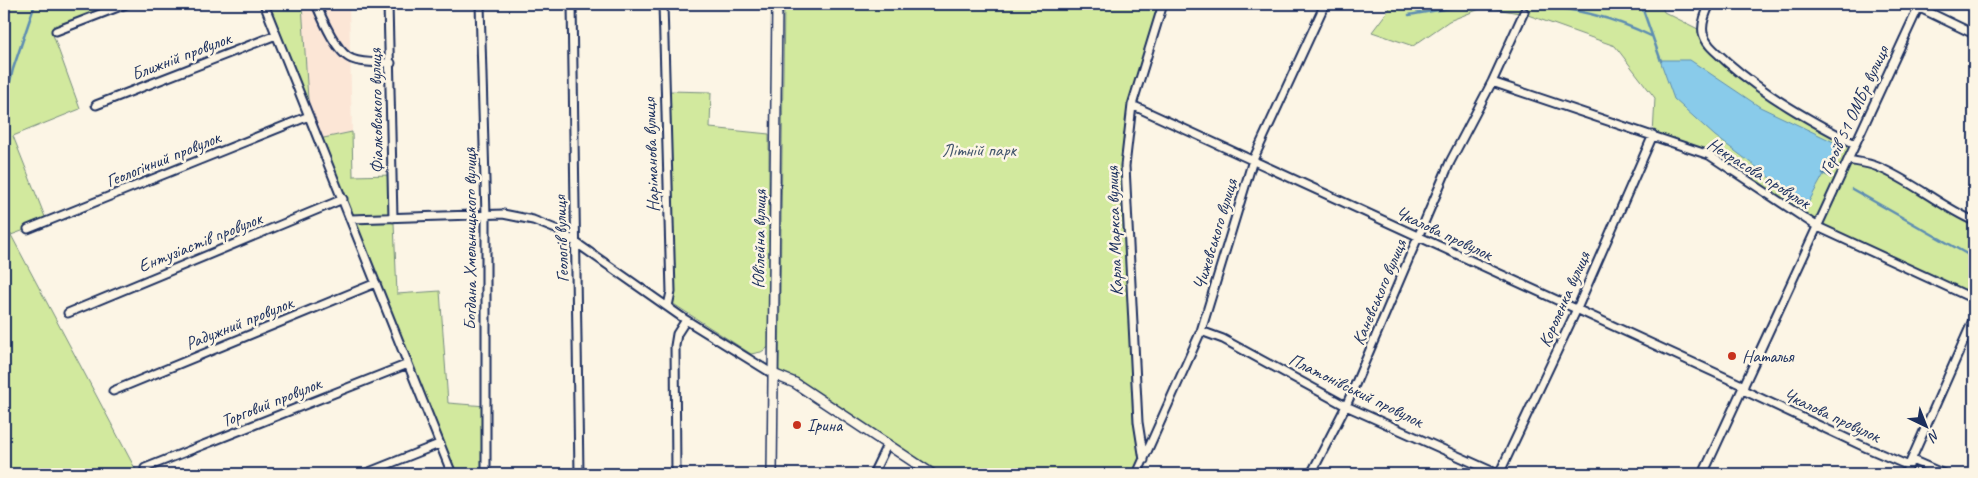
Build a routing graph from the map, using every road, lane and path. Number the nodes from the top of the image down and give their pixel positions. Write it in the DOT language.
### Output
graph roads {
  1 [pos="126,4"];
  2 [pos="264,4"];
  3 [pos="316,4"];
  4 [pos="388,4"];
  5 [pos="480,4"];
  6 [pos="572,4"];
  7 [pos="663,4"];
  8 [pos="777,4"];
  9 [pos="1163,4"];
  10 [pos="1325,4"];
  11 [pos="1710,4"];
  12 [pos="1919,6"];
  13 [pos="1524,12"];
  14 [pos="56,31"];
  15 [pos="1974,34"];
  16 [pos="276,35"];
  17 [pos="391,63"];
  18 [pos="1492,82"];
  19 [pos="96,105"];
  20 [pos="1132,105"];
  21 [pos="309,116"];
  22 [pos="1653,134"];
  23 [pos="1855,144"];
  24 [pos="1253,160"];
  25 [pos="1848,160"];
  26 [pos="343,199"];
  27 [pos="486,216"];
  28 [pos="393,218"];
  29 [pos="351,219"];
  30 [pos="1974,221"];
  31 [pos="1818,227"];
  32 [pos="28,230"];
  33 [pos="1419,237"];
  34 [pos="575,242"];
  35 [pos="376,283"];
  36 [pos="1974,299"];
  37 [pos="668,306"];
  38 [pos="1576,311"];
  39 [pos="68,313"];
  40 [pos="1974,318"];
  41 [pos="686,320"];
  42 [pos="1201,331"];
  43 [pos="408,364"];
  44 [pos="773,374"];
  45 [pos="1743,388"];
  46 [pos="114,391"];
  47 [pos="1346,406"];
  48 [pos="439,444"];
  49 [pos="887,444"];
  50 [pos="1144,460"];
  51 [pos="1911,463"];
  52 [pos="144,468"];
  53 [pos="364,474"];
  54 [pos="452,474"];
  55 [pos="486,474"];
  56 [pos="579,474"];
  57 [pos="676,474"];
  58 [pos="772,474"];
  59 [pos="873,474"];
  60 [pos="932,474"];
  61 [pos="1137,474"];
  62 [pos="1311,474"];
  63 [pos="1498,474"];
  64 [pos="1703,474"];
  65 [pos="1905,474"];
  66 [pos="1944,474"];
  1 -- 14 [label="street"];
  2 -- 16 [label="street"];
  3 -- 17 [label="street"];
  4 -- 17 [label="street, Фіалковського вулиця"];
  5 -- 27 [label="street, Богдана Хмельницького вулиця"];
  6 -- 34 [label="street, Геологів вулиця"];
  7 -- 37 [label="street, Наріманова вулиця"];
  8 -- 44 [label="street, Ювілейна вулиця"];
  9 -- 20 [label="street, Карла Маркса вулиця"];
  10 -- 24 [label="street, Чижевського вулиця"];
  11 -- 23 [label="street"];
  12 -- 15 [label="street"];
  12 -- 23 [label="street, Героїв 51 ОМБр вулиця"];
  13 -- 18 [label="street, Каневського вулиця"];
  16 -- 19 [label="street, Ближній провулок"];
  16 -- 21 [label="street"];
  17 -- 28 [label="street, Фіалковського вулиця"];
  18 -- 22 [label="street, Некрасова провулок"];
  18 -- 33 [label="street, Каневського вулиця"];
  20 -- 24 [label="street, Чкалова провулок"];
  20 -- 50 [label="street, Карла Маркса вулиця"];
  21 -- 26 [label="street"];
  21 -- 32 [label="street, Геологічний провулок"];
  22 -- 31 [label="street, Некрасова провулок"];
  22 -- 38 [label="street, Короленка вулиця"];
  23 -- 25 [label="street, Героїв 51 ОМБр вулиця"];
  24 -- 33 [label="street, Чкалова провулок"];
  24 -- 42 [label="street, Чижевського вулиця"];
  25 -- 30 [label="street"];
  25 -- 31 [label="street, Героїв 51 ОМБр вулиця"];
  26 -- 29 [label="street"];
  26 -- 39 [label="street, Ентузіастів провулок"];
  27 -- 28 [label="street"];
  27 -- 34 [label="street"];
  27 -- 55 [label="street, Богдана Хмельницького вулиця"];
  28 -- 29 [label="street"];
  29 -- 35 [label="street"];
  31 -- 36 [label="street, Некрасова провулок"];
  31 -- 45 [label="street, Героїв 51 ОМБр вулиця"];
  33 -- 38 [label="street, Чкалова провулок"];
  33 -- 47 [label="street, Каневського вулиця"];
  34 -- 37 [label="street"];
  34 -- 56 [label="street, Геологів вулиця"];
  35 -- 43 [label="street"];
  35 -- 46 [label="street, Радужний провулок"];
  37 -- 41 [label="street"];
  38 -- 45 [label="street, Чкалова провулок"];
  38 -- 63 [label="street, Короленка вулиця"];
  40 -- 51 [label="street"];
  41 -- 44 [label="street"];
  41 -- 57 [label="street"];
  42 -- 47 [label="street, Платонівський провулок"];
  42 -- 50 [label="street, Чижевського вулиця"];
  43 -- 48 [label="street"];
  43 -- 52 [label="street, Торговий провулок"];
  44 -- 49 [label="street"];
  44 -- 58 [label="street, Ювілейна вулиця"];
  45 -- 51 [label="street, Чкалова провулок"];
  45 -- 64 [label="street, Героїв 51 ОМБр вулиця"];
  47 -- 62 [label="street, Каневського вулиця"];
  47 -- 63 [label="street, Платонівський провулок"];
  48 -- 53 [label="street"];
  48 -- 54 [label="street"];
  49 -- 59 [label="street"];
  49 -- 60 [label="street"];
  50 -- 61 [label="street, Чижевського вулиця"];
  51 -- 65 [label="street"];
  51 -- 66 [label="street, Чкалова провулок"];
}
